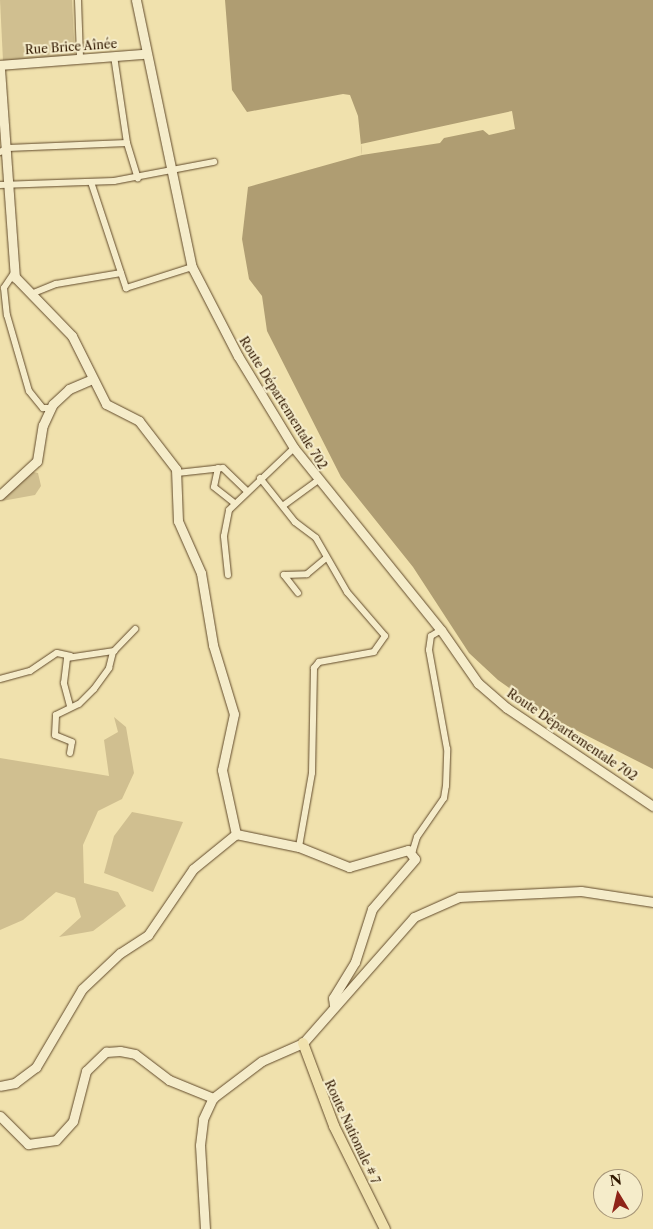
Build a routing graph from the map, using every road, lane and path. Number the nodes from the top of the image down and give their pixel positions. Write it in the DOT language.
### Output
graph roads {
  1 [pos="78,0"];
  2 [pos="136,0"];
  3 [pos="144,54"];
  4 [pos="114,56"];
  5 [pos="80,58"];
  6 [pos="0,65"];
  7 [pos="0,69"];
  8 [pos="127,143"];
  9 [pos="2,152"];
  10 [pos="214,162"];
  11 [pos="169,171"];
  12 [pos="138,178"];
  13 [pos="91,182"];
  14 [pos="3,184"];
  15 [pos="192,267"];
  16 [pos="14,273"];
  17 [pos="121,273"];
  18 [pos="31,294"];
  19 [pos="92,379"];
  20 [pos="51,408"];
  21 [pos="294,448"];
  22 [pos="218,468"];
  23 [pos="177,473"];
  24 [pos="260,478"];
  25 [pos="316,481"];
  26 [pos="246,490"];
  27 [pos="0,495"];
  28 [pos="233,502"];
  29 [pos="284,505"];
  30 [pos="326,558"];
  31 [pos="228,575"];
  32 [pos="298,593"];
  33 [pos="134,629"];
  34 [pos="441,630"];
  35 [pos="114,651"];
  36 [pos="71,656"];
  37 [pos="0,679"];
  38 [pos="70,706"];
  39 [pos="70,753"];
  40 [pos="653,806"];
  41 [pos="236,834"];
  42 [pos="299,847"];
  43 [pos="408,850"];
  44 [pos="653,902"];
  45 [pos="334,1005"];
  46 [pos="303,1043"];
  47 [pos="0,1086"];
  48 [pos="213,1098"];
  49 [pos="0,1116"];
  50 [pos="205,1229"];
  51 [pos="385,1229"];
  1 -- 5 [label="street"];
  2 -- 3 [label="street, Route Départementale 702"];
  3 -- 4 [label="street, Rue Brice Aînée"];
  3 -- 11 [label="street, Route Départementale 702"];
  4 -- 5 [label="street, Rue Brice Aînée"];
  4 -- 8 [label="street"];
  5 -- 6 [label="street, Rue Brice Aînée"];
  7 -- 9 [label="street"];
  8 -- 9 [label="street"];
  8 -- 12 [label="street"];
  9 -- 14 [label="street"];
  10 -- 11 [label="street"];
  11 -- 12 [label="street"];
  11 -- 15 [label="street, Route Départementale 702"];
  12 -- 13 [label="street"];
  13 -- 14 [label="street"];
  13 -- 17 [label="street"];
  14 -- 16 [label="street"];
  15 -- 17 [label="street"];
  15 -- 21 [label="street, Route Départementale 702"];
  16 -- 18 [label="street"];
  16 -- 20 [label="street"];
  17 -- 18 [label="street"];
  18 -- 19 [label="street"];
  19 -- 20 [label="street"];
  19 -- 23 [label="street"];
  20 -- 27 [label="street"];
  21 -- 24 [label="street"];
  21 -- 25 [label="street, Route Départementale 702"];
  22 -- 23 [label="street"];
  22 -- 26 [label="street"];
  22 -- 28 [label="street"];
  23 -- 41 [label="street"];
  24 -- 26 [label="street"];
  24 -- 29 [label="street"];
  25 -- 29 [label="street"];
  25 -- 34 [label="street, Route Départementale 702"];
  26 -- 28 [label="street"];
  28 -- 31 [label="street"];
  29 -- 30 [label="street"];
  30 -- 32 [label="street"];
  30 -- 42 [label="street"];
  33 -- 35 [label="street"];
  34 -- 40 [label="street, Route Départementale 702"];
  34 -- 43 [label="street"];
  35 -- 36 [label="street"];
  35 -- 38 [label="street"];
  36 -- 37 [label="street"];
  36 -- 38 [label="street"];
  38 -- 39 [label="street"];
  41 -- 42 [label="street"];
  41 -- 47 [label="street"];
  42 -- 43 [label="street"];
  43 -- 45 [label="street"];
  44 -- 45 [label="street"];
  45 -- 46 [label="street"];
  46 -- 48 [label="street"];
  46 -- 51 [label="main road, Route Nationale # 7"];
  48 -- 49 [label="street"];
  48 -- 50 [label="street"];
}
